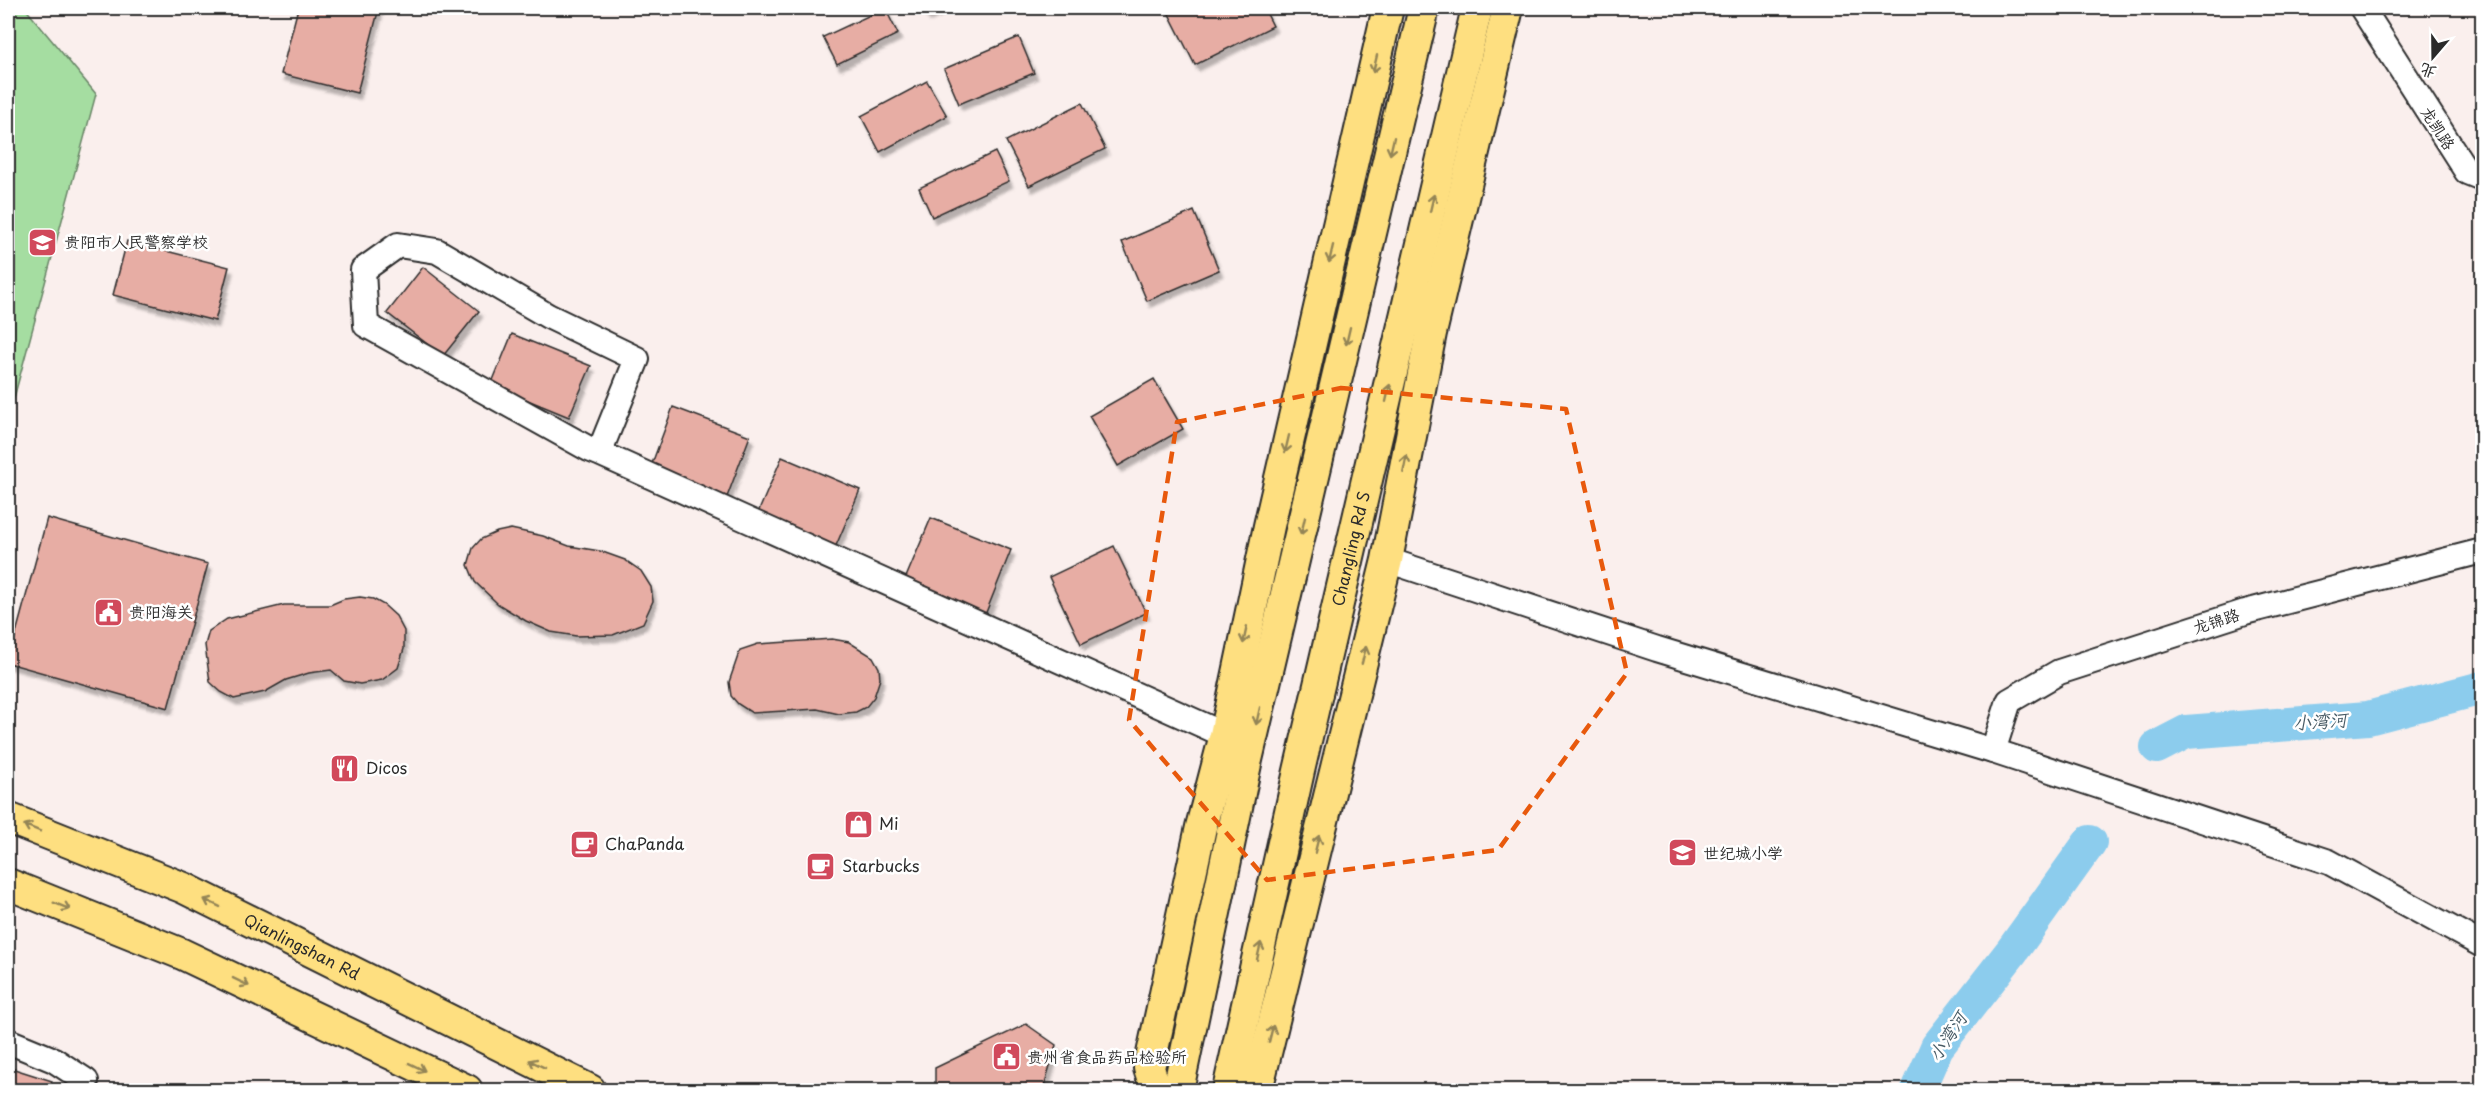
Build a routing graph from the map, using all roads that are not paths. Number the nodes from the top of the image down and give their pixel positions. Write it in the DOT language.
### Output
graph roads {
  1 [pos="1388,8"];
  2 [pos="1424,8"];
  3 [pos="1477,8"];
  4 [pos="1508,8"];
  5 [pos="2362,8"];
  6 [pos="2482,178"];
  7 [pos="599,453"];
  8 [pos="2482,551"];
  9 [pos="1388,560"];
  10 [pos="1225,735"];
  11 [pos="1993,751"];
  12 [pos="8,818"];
  13 [pos="8,884"];
  14 [pos="2482,945"];
  15 [pos="8,1041"];
  16 [pos="83,1090"];
  17 [pos="467,1090"];
  18 [pos="590,1090"];
  19 [pos="1156,1090"];
  20 [pos="1178,1090"];
  21 [pos="1228,1090"];
  22 [pos="1257,1090"];
  1 -- 10 [label="main road, one-way"];
  2 -- 20 [label="main road, one-way"];
  21 -- 3 [label="main road, Changling Rd S, one-way"];
  9 -- 4 [label="main road, one-way"];
  5 -- 6 [label="street, 龙凯路"];
  7 -- 7 [label="street"];
  7 -- 10 [label="street"];
  8 -- 11 [label="street, 龙锦路"];
  9 -- 11 [label="street"];
  22 -- 9 [label="main road, one-way"];
  10 -- 19 [label="main road"];
  11 -- 14 [label="street"];
  18 -- 12 [label="main road, Qianlingshan Rd, one-way"];
  13 -- 17 [label="main road, one-way"];
  15 -- 16 [label="street"];
}
